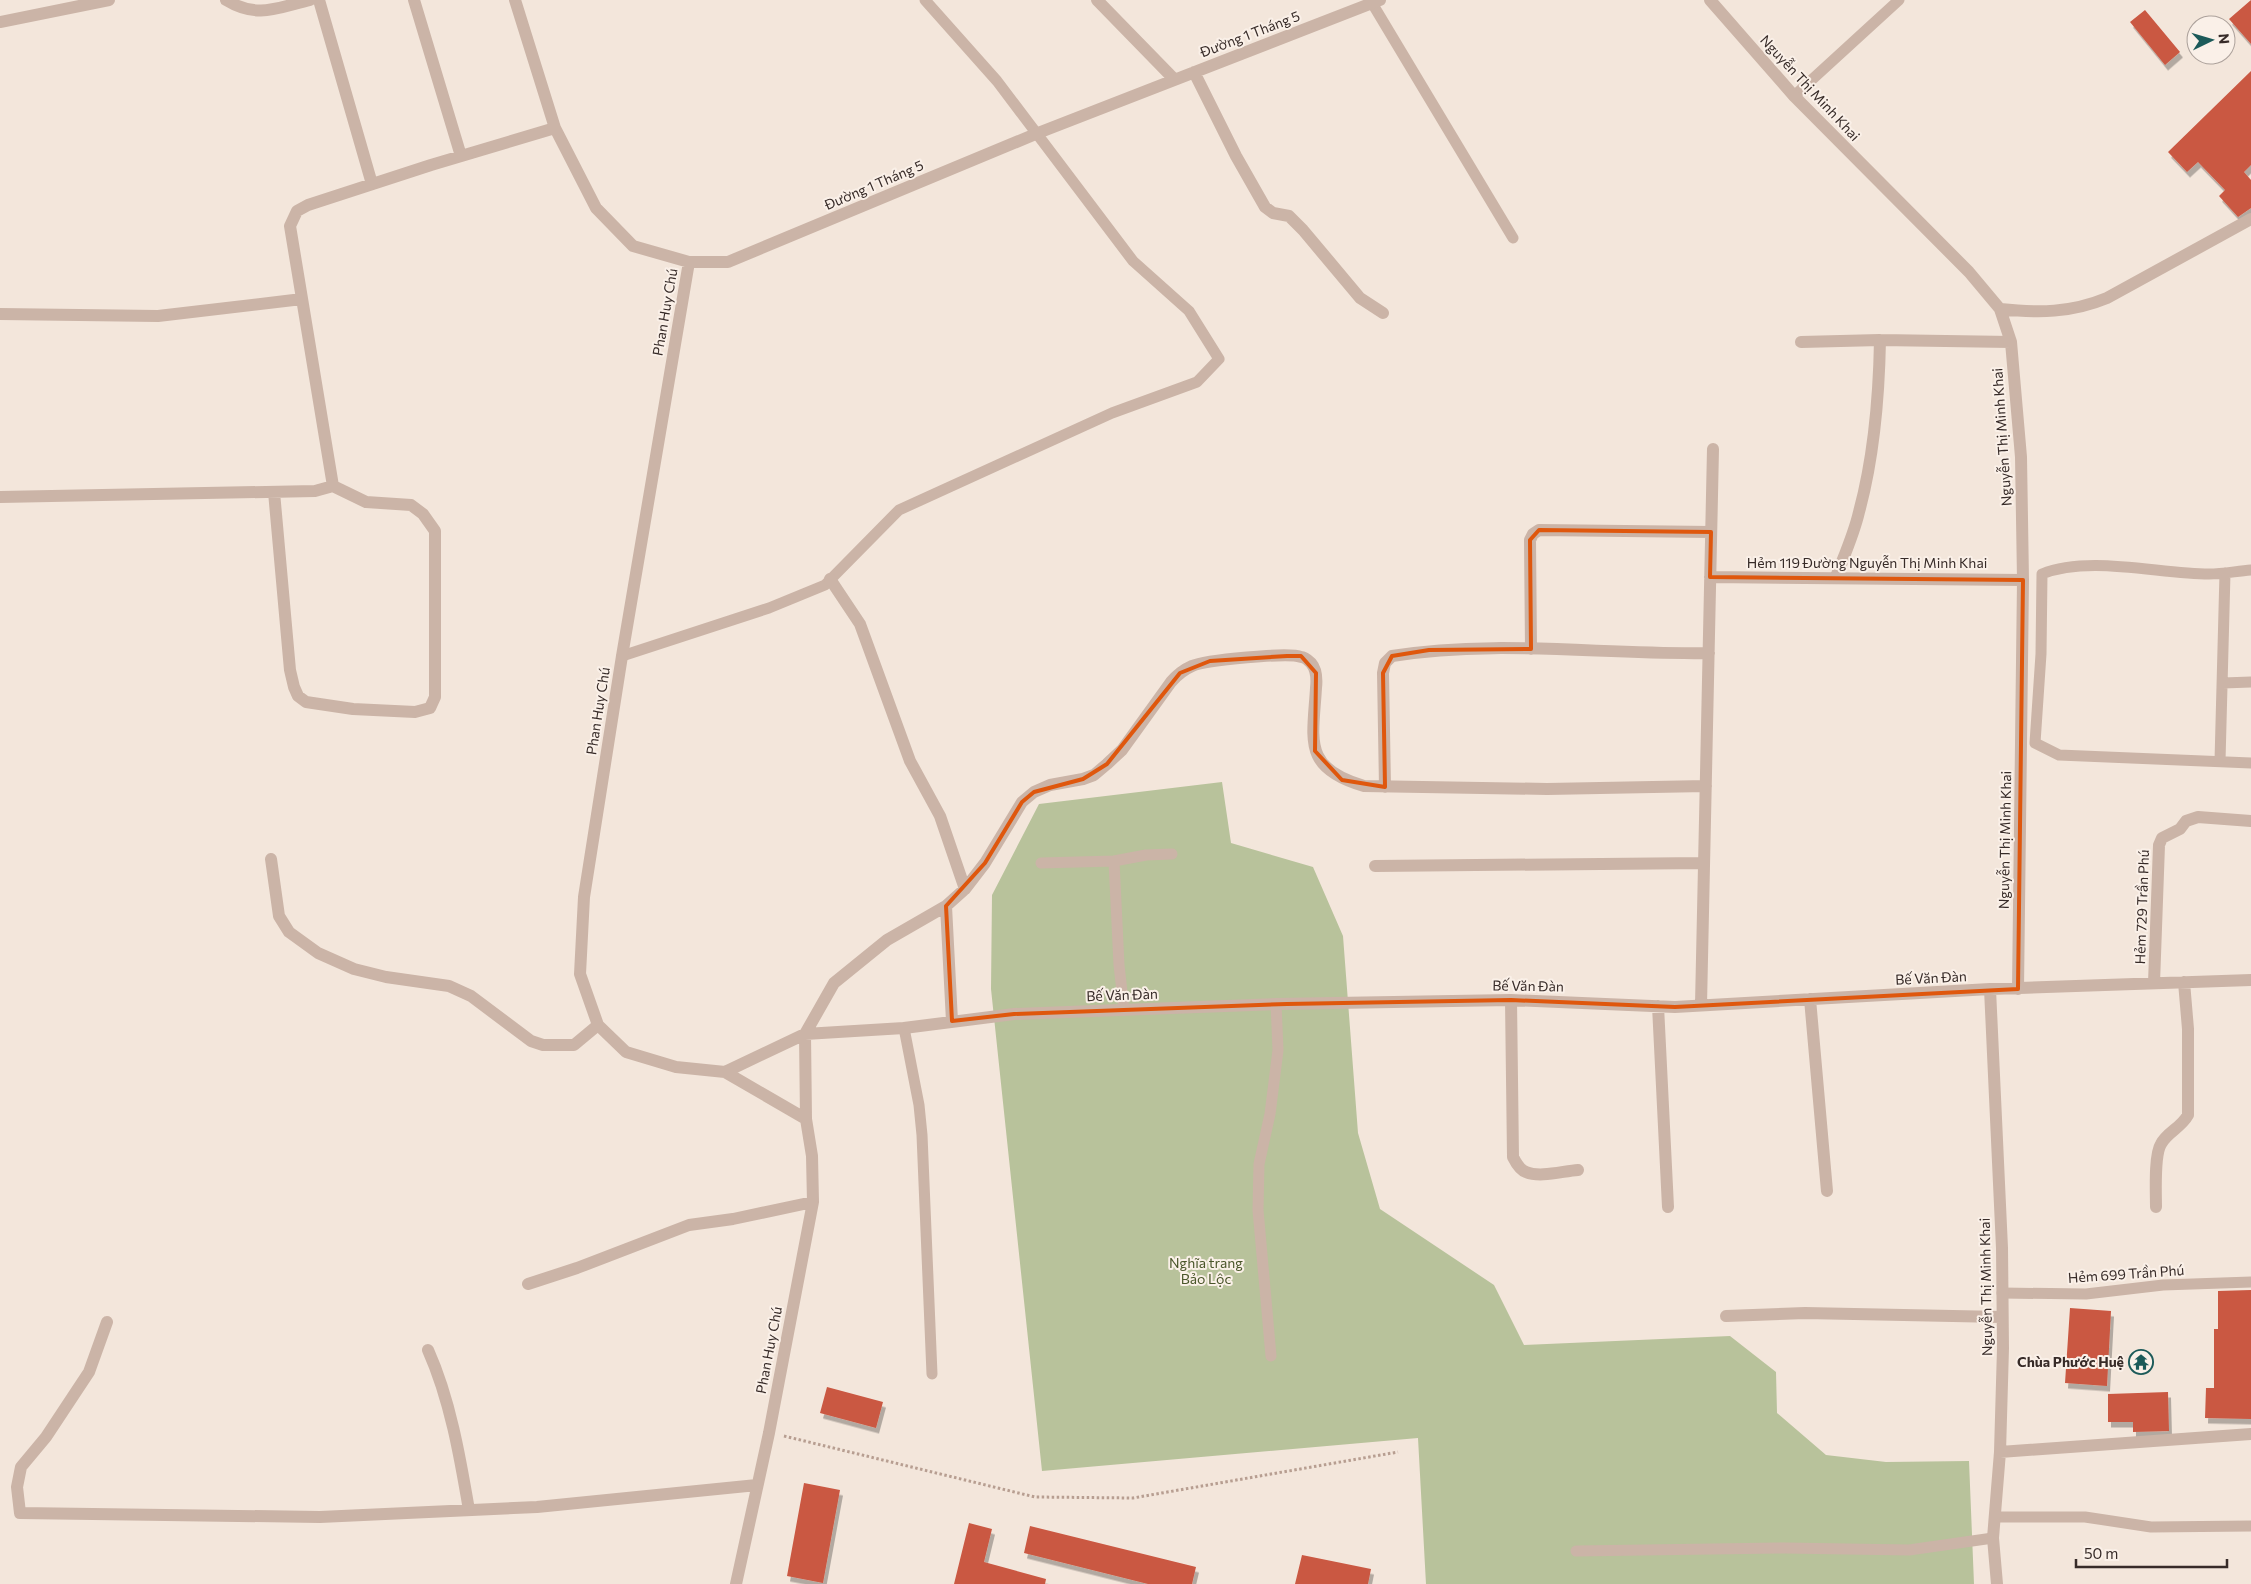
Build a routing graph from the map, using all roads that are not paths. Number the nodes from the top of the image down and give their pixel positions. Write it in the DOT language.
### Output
graph roads {
  1 [pos="109,0"];
  2 [pos="226,0"];
  3 [pos="310,0"];
  4 [pos="319,0"];
  5 [pos="414,0"];
  6 [pos="515,0"];
  7 [pos="925,0"];
  8 [pos="1097,0"];
  9 [pos="1710,0"];
  10 [pos="1899,0"];
  11 [pos="1376,2"];
  12 [pos="0,22"];
  13 [pos="1194,72"];
  14 [pos="1174,79"];
  15 [pos="1794,96"];
  16 [pos="555,128"];
  17 [pos="1038,133"];
  18 [pos="461,156"];
  19 [pos="372,184"];
  20 [pos="2251,219"];
  21 [pos="1512,238"];
  22 [pos="689,262"];
  23 [pos="302,299"];
  24 [pos="2000,309"];
  25 [pos="1383,313"];
  26 [pos="0,314"];
  27 [pos="1880,340"];
  28 [pos="1801,342"];
  29 [pos="2011,342"];
  30 [pos="1713,449"];
  31 [pos="333,486"];
  32 [pos="274,492"];
  33 [pos="0,497"];
  34 [pos="1711,532"];
  35 [pos="2251,570"];
  36 [pos="2225,572"];
  37 [pos="1710,577"];
  38 [pos="1836,577"];
  39 [pos="830,579"];
  40 [pos="2024,580"];
  41 [pos="1531,649"];
  42 [pos="1709,653"];
  43 [pos="622,656"];
  44 [pos="2251,682"];
  45 [pos="2223,683"];
  46 [pos="2220,762"];
  47 [pos="2251,763"];
  48 [pos="1706,786"];
  49 [pos="1385,787"];
  50 [pos="2251,821"];
  51 [pos="1172,854"];
  52 [pos="271,859"];
  53 [pos="1114,861"];
  54 [pos="1041,863"];
  55 [pos="1704,863"];
  56 [pos="1375,866"];
  57 [pos="965,889"];
  58 [pos="946,906"];
  59 [pos="2251,980"];
  60 [pos="2184,982"];
  61 [pos="2154,983"];
  62 [pos="2018,989"];
  63 [pos="1990,990"];
  64 [pos="1810,999"];
  65 [pos="1510,1000"];
  66 [pos="1276,1004"];
  67 [pos="1702,1005"];
  68 [pos="1658,1006"];
  69 [pos="1124,1010"];
  70 [pos="952,1021"];
  71 [pos="598,1025"];
  72 [pos="904,1028"];
  73 [pos="805,1034"];
  74 [pos="725,1072"];
  75 [pos="806,1119"];
  76 [pos="1578,1170"];
  77 [pos="1827,1191"];
  78 [pos="813,1202"];
  79 [pos="2156,1207"];
  80 [pos="1668,1208"];
  81 [pos="2251,1282"];
  82 [pos="528,1284"];
  83 [pos="2002,1293"];
  84 [pos="1726,1316"];
  85 [pos="2002,1317"];
  86 [pos="107,1322"];
  87 [pos="428,1350"];
  88 [pos="1271,1356"];
  89 [pos="932,1374"];
  90 [pos="2251,1434"];
  91 [pos="2000,1452"];
  92 [pos="757,1485"];
  93 [pos="469,1510"];
  94 [pos="1995,1517"];
  95 [pos="2251,1526"];
  96 [pos="1993,1538"];
  97 [pos="1576,1551"];
  98 [pos="736,1584"];
  99 [pos="1997,1584"];
  1 -- 12 [label="street"];
  2 -- 3 [label="street"];
  4 -- 19 [label="street"];
  5 -- 18 [label="street"];
  6 -- 16 [label="street, Đường 1 Tháng 5"];
  7 -- 17 [label="lane"];
  8 -- 14 [label="street"];
  9 -- 15 [label="street, Nguyễn Thị Minh Khai"];
  10 -- 15 [label="lane"];
  11 -- 13 [label="street, Đường 1 Tháng 5"];
  11 -- 21 [label="lane"];
  13 -- 14 [label="street, Đường 1 Tháng 5"];
  13 -- 25 [label="street"];
  14 -- 17 [label="street, Đường 1 Tháng 5"];
  15 -- 24 [label="street, Nguyễn Thị Minh Khai"];
  16 -- 18 [label="street"];
  16 -- 22 [label="street, Đường 1 Tháng 5"];
  17 -- 22 [label="street, Đường 1 Tháng 5"];
  17 -- 39 [label="lane"];
  18 -- 19 [label="street"];
  19 -- 23 [label="street"];
  20 -- 24 [label="street"];
  22 -- 43 [label="street, Phan Huy Chú"];
  23 -- 26 [label="street"];
  23 -- 31 [label="street"];
  24 -- 29 [label="street, Nguyễn Thị Minh Khai"];
  27 -- 28 [label="street"];
  27 -- 29 [label="street"];
  27 -- 38 [label="street"];
  29 -- 40 [label="street, Nguyễn Thị Minh Khai"];
  30 -- 34 [label="street"];
  31 -- 32 [label="street"];
  31 -- 32 [label="street"];
  32 -- 33 [label="street"];
  34 -- 37 [label="street"];
  34 -- 41 [label="street"];
  35 -- 36 [label="lane"];
  36 -- 45 [label="lane"];
  36 -- 46 [label="lane"];
  37 -- 38 [label="street, Hẻm 119 Đường Nguyễn Thị Minh Khai"];
  37 -- 42 [label="street"];
  38 -- 40 [label="street, Hẻm 119 Đường Nguyễn Thị Minh Khai"];
  39 -- 43 [label="lane"];
  39 -- 57 [label="street"];
  40 -- 62 [label="street, Nguyễn Thị Minh Khai"];
  41 -- 42 [label="street"];
  41 -- 49 [label="street"];
  42 -- 48 [label="street"];
  43 -- 71 [label="street, Phan Huy Chú"];
  44 -- 45 [label="lane"];
  45 -- 46 [label="lane"];
  46 -- 47 [label="lane"];
  48 -- 49 [label="street"];
  48 -- 55 [label="street"];
  49 -- 57 [label="street"];
  50 -- 61 [label="street, Hẻm 729 Trần Phú"];
  51 -- 53 [label="lane"];
  52 -- 71 [label="street"];
  53 -- 54 [label="lane"];
  53 -- 69 [label="lane"];
  55 -- 56 [label="street"];
  55 -- 67 [label="street"];
  57 -- 58 [label="street"];
  58 -- 70 [label="street"];
  58 -- 73 [label="street"];
  59 -- 60 [label="street, Bế Văn Đàn"];
  60 -- 61 [label="street, Bế Văn Đàn"];
  60 -- 79 [label="street"];
  61 -- 62 [label="street, Bế Văn Đàn"];
  62 -- 63 [label="street, Bế Văn Đàn"];
  63 -- 64 [label="street, Bế Văn Đàn"];
  63 -- 83 [label="street, Nguyễn Thị Minh Khai"];
  64 -- 67 [label="street, Bế Văn Đàn"];
  64 -- 77 [label="street"];
  65 -- 66 [label="street, Bế Văn Đàn"];
  65 -- 68 [label="street, Bế Văn Đàn"];
  65 -- 76 [label="street"];
  66 -- 69 [label="street, Bế Văn Đàn"];
  66 -- 88 [label="lane"];
  67 -- 68 [label="street, Bế Văn Đàn"];
  68 -- 80 [label="street"];
  69 -- 70 [label="street, Bế Văn Đàn"];
  70 -- 72 [label="street, Bế Văn Đàn"];
  71 -- 74 [label="street, Phan Huy Chú"];
  72 -- 73 [label="street, Bế Văn Đàn"];
  72 -- 89 [label="lane"];
  73 -- 74 [label="street"];
  73 -- 75 [label="street, Phan Huy Chú"];
  74 -- 75 [label="street"];
  75 -- 78 [label="street, Phan Huy Chú"];
  78 -- 82 [label="street"];
  78 -- 92 [label="street, Phan Huy Chú"];
  81 -- 83 [label="lane, Hẻm 699 Trần Phú"];
  83 -- 85 [label="street, Nguyễn Thị Minh Khai"];
  84 -- 85 [label="street"];
  85 -- 91 [label="street, Nguyễn Thị Minh Khai"];
  86 -- 93 [label="street"];
  87 -- 93 [label="street"];
  90 -- 91 [label="street"];
  91 -- 94 [label="street, Nguyễn Thị Minh Khai"];
  92 -- 93 [label="street"];
  92 -- 98 [label="street, Phan Huy Chú"];
  94 -- 95 [label="lane"];
  94 -- 96 [label="street, Nguyễn Thị Minh Khai"];
  96 -- 97 [label="lane"];
  96 -- 99 [label="street, Nguyễn Thị Minh Khai"];
}
